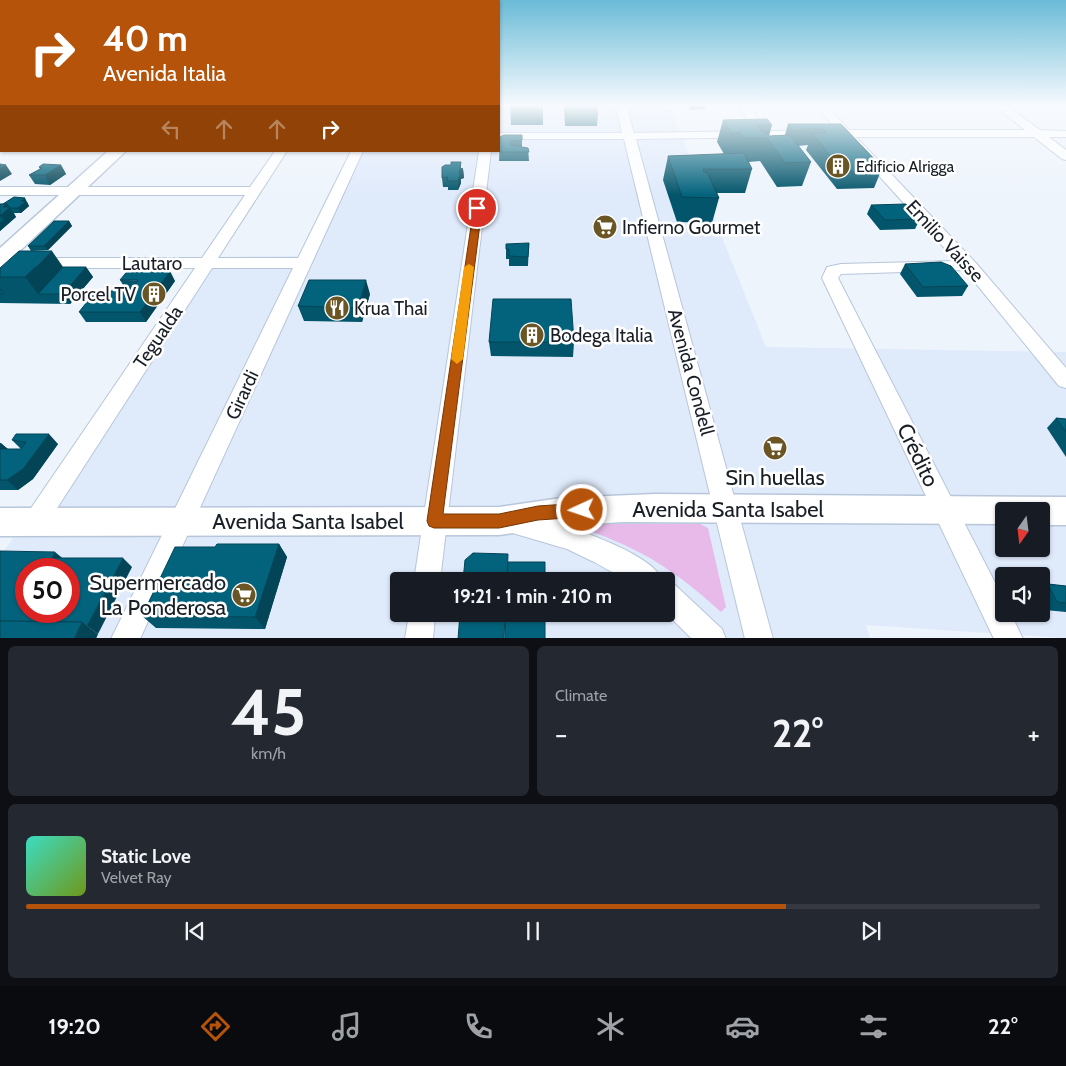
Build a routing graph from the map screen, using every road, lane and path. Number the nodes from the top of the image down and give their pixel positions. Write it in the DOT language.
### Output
graph roads {
  1 [pos="683,135"];
  2 [pos="847,135"];
  3 [pos="1038,135"];
  4 [pos="500,136"];
  5 [pos="629,136"];
  6 [pos="117,152"];
  7 [pos="280,152"];
  8 [pos="357,152"];
  9 [pos="485,152"];
  10 [pos="1066,156"];
  11 [pos="0,191"];
  12 [pos="254,191"];
  13 [pos="73,192"];
  14 [pos="0,261"];
  15 [pos="206,263"];
  16 [pos="304,263"];
  17 [pos="969,265"];
  18 [pos="1066,381"];
  19 [pos="726,508"];
  20 [pos="946,510"];
  21 [pos="1066,510"];
  22 [pos="434,521"];
  23 [pos="499,521"];
  24 [pos="0,522"];
  25 [pos="35,522"];
  26 [pos="182,522"];
  27 [pos="428,572"];
  28 [pos="635,572"];
  29 [pos="675,603"];
  30 [pos="421,622"];
  31 [pos="125,638"];
  32 [pos="419,638"];
  33 [pos="712,638"];
  34 [pos="759,638"];
  35 [pos="1009,638"];
  1 -- 5 [label="street"];
  2 -- 17 [label="street, Emilio Vaisse"];
  3 -- 10 [label="street"];
  4 -- 5 [label="street"];
  5 -- 19 [label="street, Avenida Condell"];
  6 -- 13 [label="main road"];
  7 -- 12 [label="street, Tegualda"];
  8 -- 16 [label="street, Girardi"];
  9 -- 22 [label="street"];
  11 -- 13 [label="street"];
  12 -- 13 [label="street"];
  12 -- 15 [label="street, Tegualda"];
  13 -- 14 [label="main road"];
  14 -- 15 [label="street, Lautaro"];
  15 -- 16 [label="street, Lautaro"];
  15 -- 25 [label="street, Tegualda"];
  16 -- 26 [label="street, Girardi"];
  17 -- 18 [label="street, Emilio Vaisse"];
  17 -- 20 [label="street, Crédito"];
  19 -- 20 [label="main road, Avenida Santa Isabel"];
  19 -- 23 [label="main road, Avenida Santa Isabel"];
  19 -- 34 [label="street, Avenida Condell"];
  20 -- 21 [label="main road, Avenida Santa Isabel"];
  20 -- 35 [label="street, Crédito"];
  22 -- 23 [label="main road, Avenida Santa Isabel"];
  22 -- 26 [label="main road, Avenida Santa Isabel"];
  22 -- 27 [label="street"];
  23 -- 28 [label="street"];
  24 -- 25 [label="main road, Avenida Santa Isabel"];
  25 -- 26 [label="main road, Avenida Santa Isabel"];
  26 -- 31 [label="street, Girardi"];
  29 -- 33 [label="street"];
  30 -- 32 [label="street"];
}
